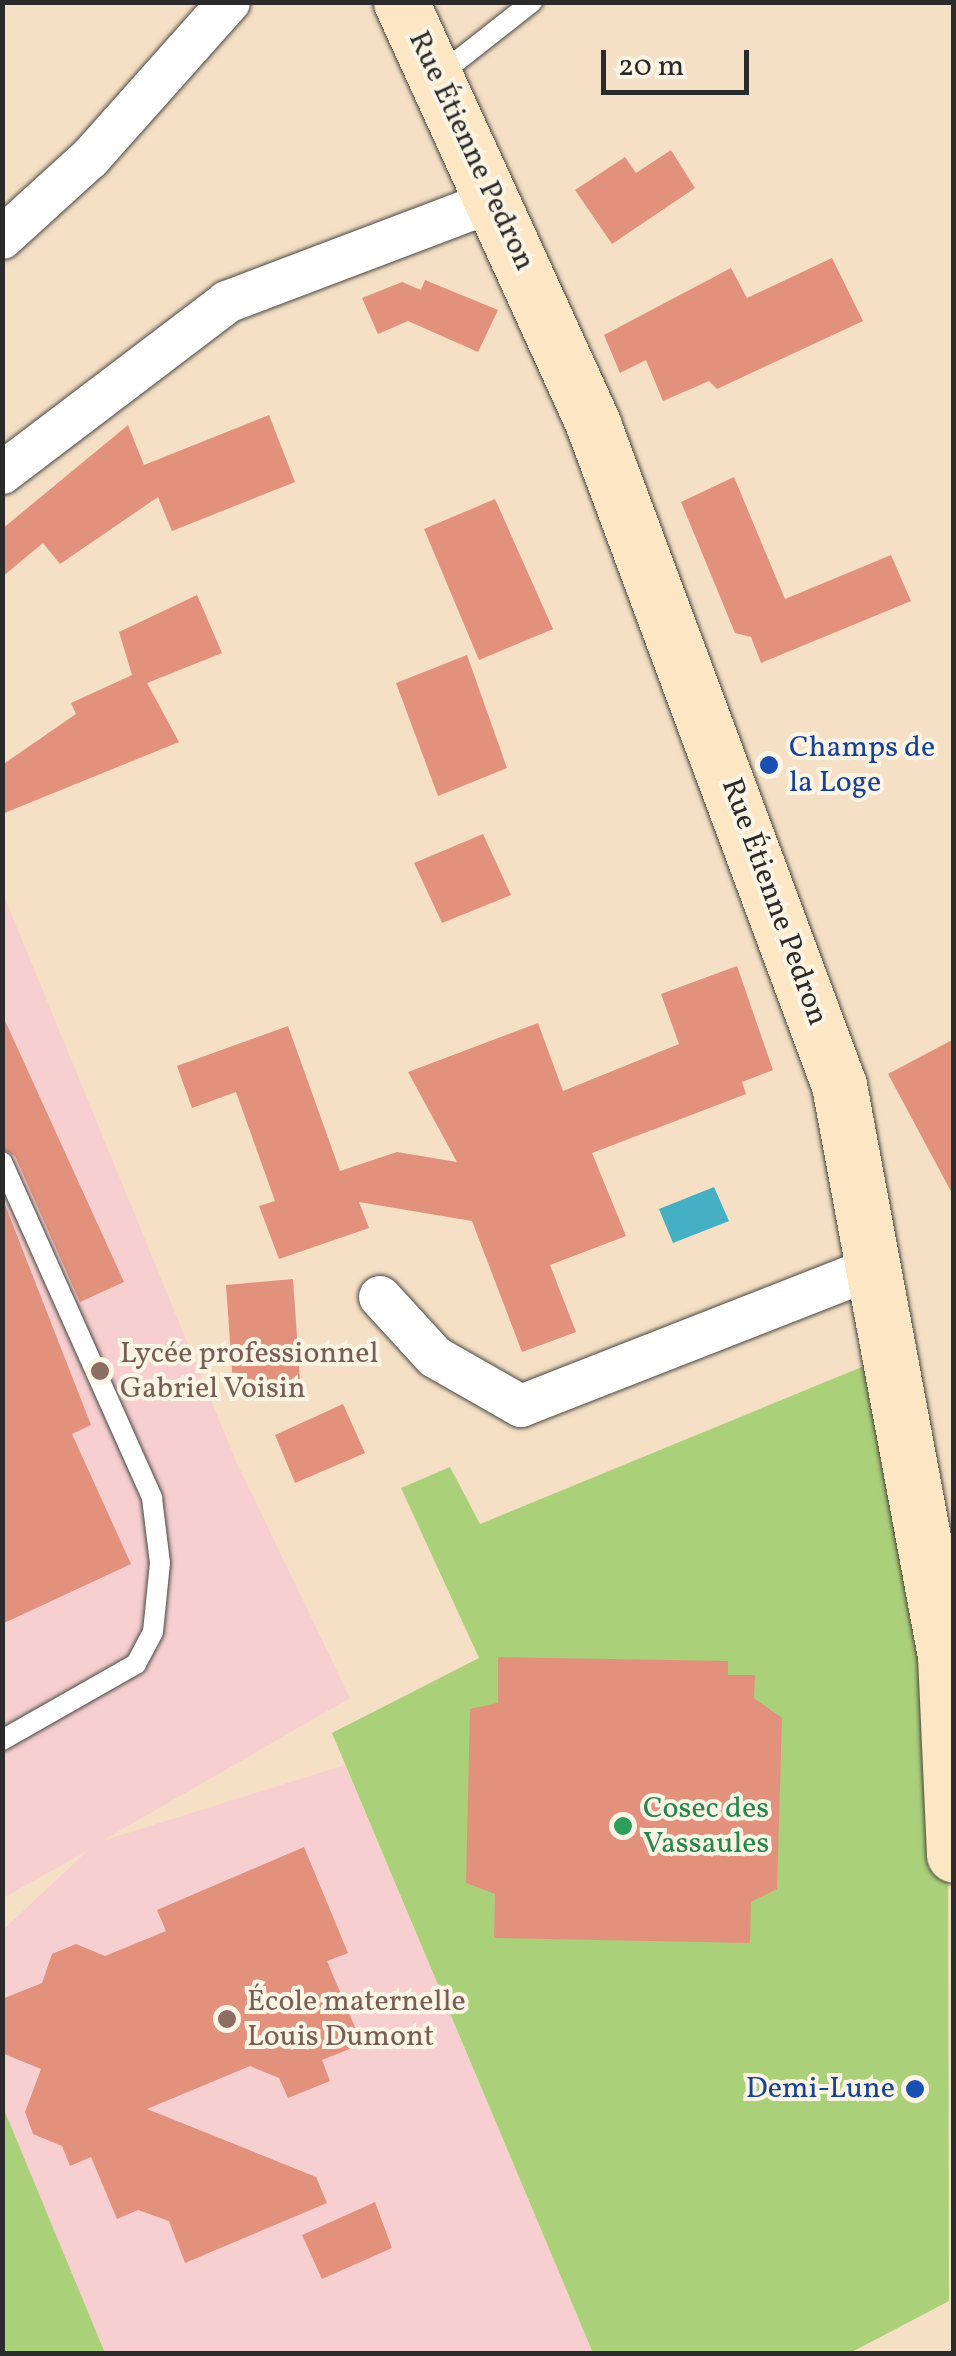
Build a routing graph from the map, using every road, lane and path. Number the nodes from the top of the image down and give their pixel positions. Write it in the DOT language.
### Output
graph roads {
  1 [pos="229,2"];
  2 [pos="401,2"];
  3 [pos="532,2"];
  4 [pos="437,77"];
  5 [pos="496,200"];
  6 [pos="2,238"];
  7 [pos="2,473"];
  8 [pos="2,1162"];
  9 [pos="874,1268"];
  10 [pos="380,1297"];
  11 [pos="2,1740"];
  12 [pos="952,1750"];
  13 [pos="954,1855"];
  1 -- 6 [label="street"];
  2 -- 4 [label="street, Rue Étienne Pedron"];
  3 -- 4 [label="lane"];
  4 -- 5 [label="street, Rue Étienne Pedron"];
  5 -- 7 [label="street"];
  5 -- 9 [label="street, Rue Étienne Pedron"];
  8 -- 11 [label="lane"];
  9 -- 10 [label="street"];
  9 -- 12 [label="street, Rue Étienne Pedron"];
  12 -- 13 [label="street, Rue Étienne Pedron"];
}
